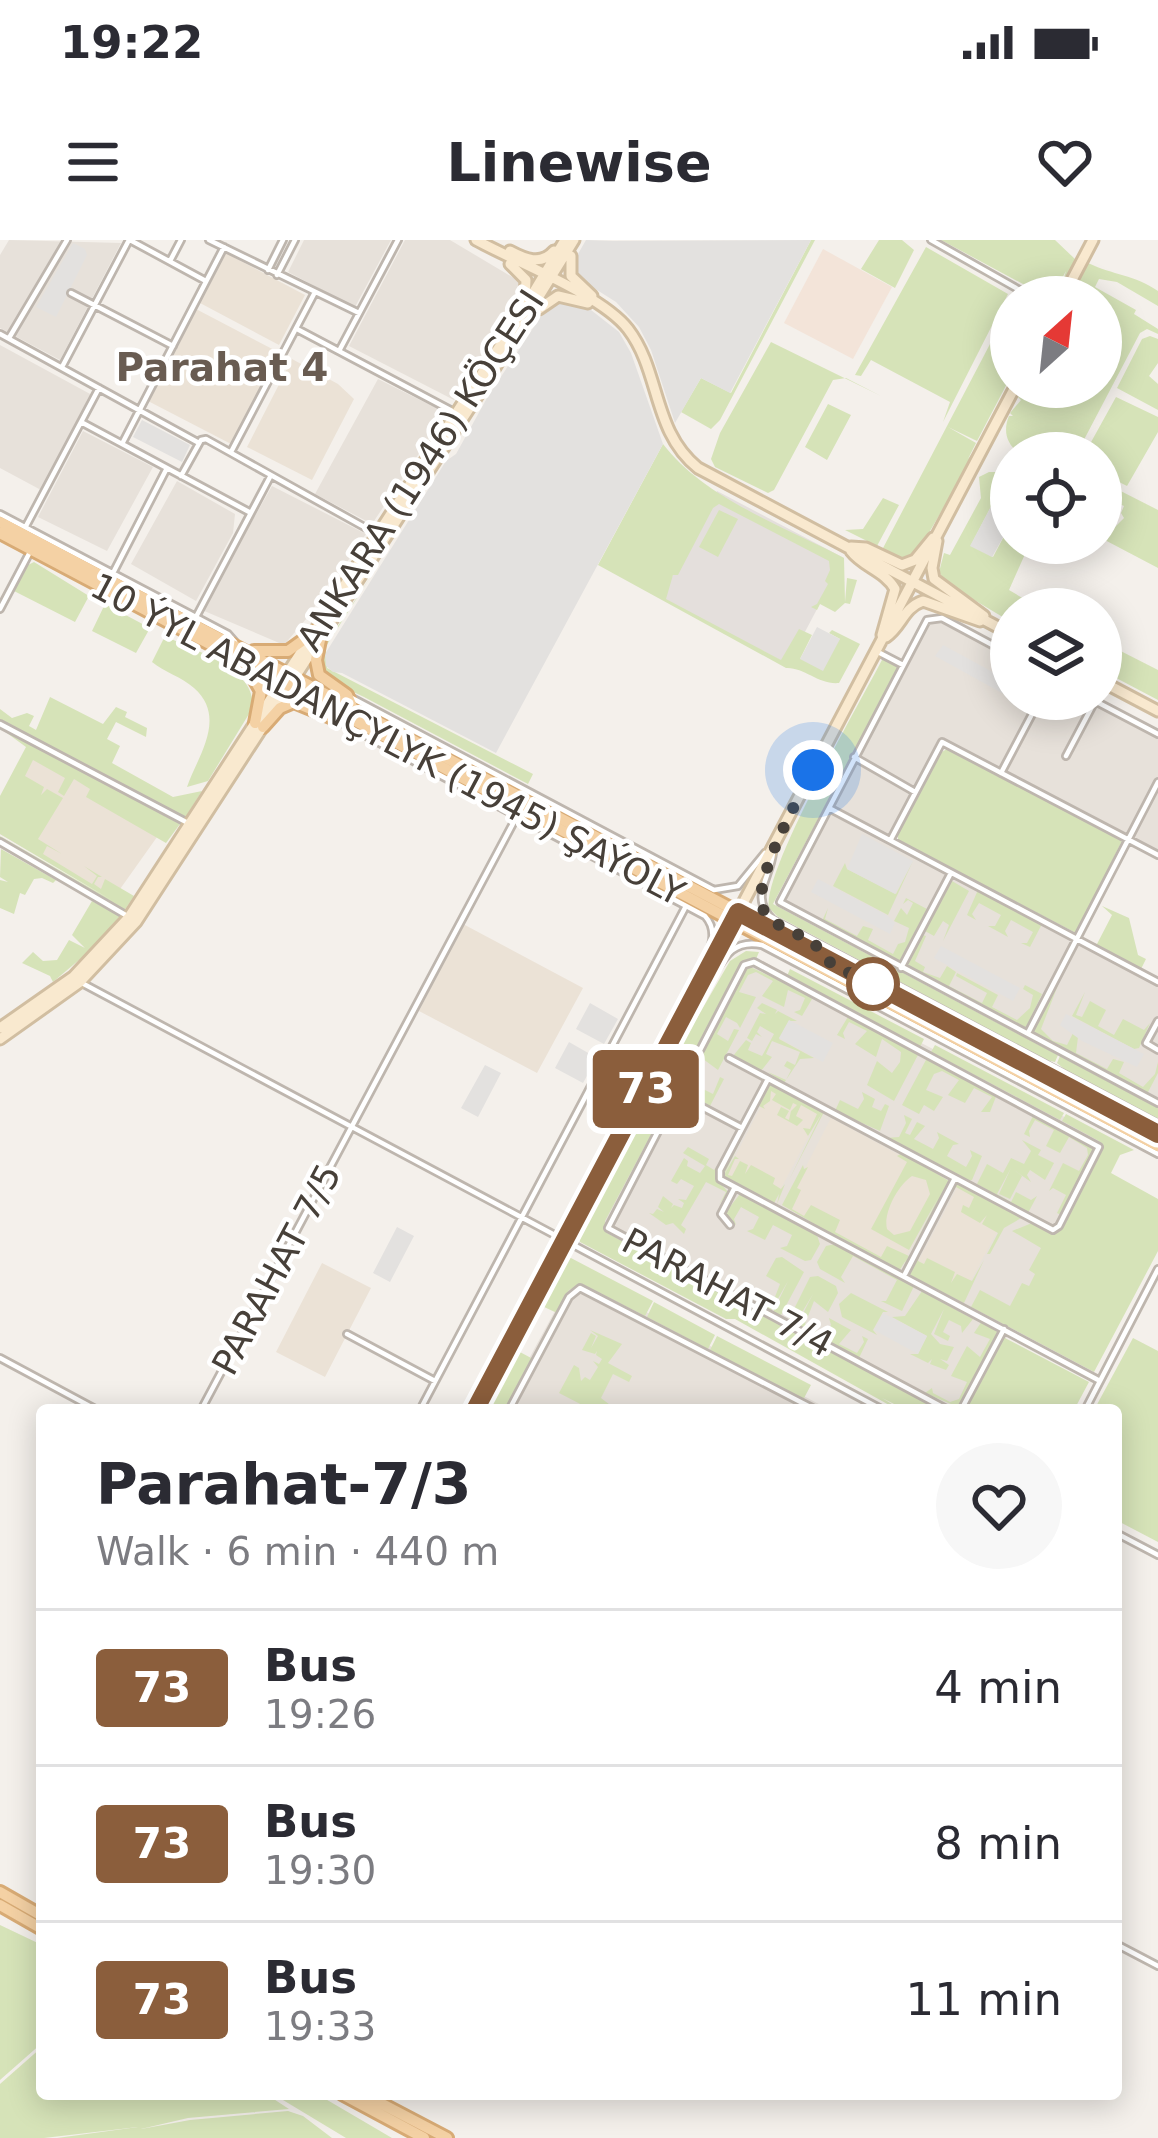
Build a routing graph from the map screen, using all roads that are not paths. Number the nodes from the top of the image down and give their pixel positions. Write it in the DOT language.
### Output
graph roads {
  1 [pos="67,240"];
  2 [pos="129,240"];
  3 [pos="181,240"];
  4 [pos="209,240"];
  5 [pos="284,240"];
  6 [pos="295,240"];
  7 [pos="398,240"];
  8 [pos="476,240"];
  9 [pos="931,240"];
  10 [pos="1093,240"];
  11 [pos="568,241"];
  12 [pos="224,248"];
  13 [pos="493,249"];
  14 [pos="170,261"];
  15 [pos="268,270"];
  16 [pos="277,275"];
  17 [pos="995,276"];
  18 [pos="1074,276"];
  19 [pos="549,278"];
  20 [pos="206,281"];
  21 [pos="71,292"];
  22 [pos="314,294"];
  23 [pos="600,304"];
  24 [pos="95,305"];
  25 [pos="359,313"];
  26 [pos="522,320"];
  27 [pos="297,329"];
  28 [pos="0,334"];
  29 [pos="9,339"];
  30 [pos="172,346"];
  31 [pos="339,351"];
  32 [pos="62,367"];
  33 [pos="99,388"];
  34 [pos="1005,408"];
  35 [pos="138,411"];
  36 [pos="456,414"];
  37 [pos="81,422"];
  38 [pos="199,443"];
  39 [pos="122,444"];
  40 [pos="232,452"];
  41 [pos="166,468"];
  42 [pos="181,476"];
  43 [pos="270,477"];
  44 [pos="250,513"];
  45 [pos="2,527"];
  46 [pos="26,528"];
  47 [pos="937,535"];
  48 [pos="382,536"];
  49 [pos="45,545"];
  50 [pos="847,547"];
  51 [pos="31,550"];
  52 [pos="113,574"];
  53 [pos="913,582"];
  54 [pos="0,608"];
  55 [pos="196,617"];
  56 [pos="990,622"];
  57 [pos="318,633"];
  58 [pos="990,644"];
  59 [pos="879,645"];
  60 [pos="240,652"];
  61 [pos="903,665"];
  62 [pos="288,680"];
  63 [pos="1122,694"];
  64 [pos="347,695"];
  65 [pos="1158,711"];
  66 [pos="382,714"];
  67 [pos="1122,715"];
  68 [pos="356,716"];
  69 [pos="333,718"];
  70 [pos="1029,720"];
  71 [pos="1085,720"];
  72 [pos="0,724"];
  73 [pos="259,725"];
  74 [pos="1158,734"];
  75 [pos="370,737"];
  76 [pos="1066,756"];
  77 [pos="854,757"];
  78 [pos="1001,772"];
  79 [pos="1158,782"];
  80 [pos="915,792"];
  81 [pos="828,808"];
  82 [pos="517,816"];
  83 [pos="190,824"];
  84 [pos="890,840"];
  85 [pos="1128,840"];
  86 [pos="0,842"];
  87 [pos="774,845"];
  88 [pos="632,847"];
  89 [pos="1158,855"];
  90 [pos="668,866"];
  91 [pos="642,873"];
  92 [pos="951,873"];
  93 [pos="686,906"];
  94 [pos="128,917"];
  95 [pos="735,917"];
  96 [pos="1077,939"];
  97 [pos="849,961"];
  98 [pos="824,966"];
  99 [pos="901,968"];
  100 [pos="80,982"];
  101 [pos="1158,982"];
  102 [pos="694,995"];
  103 [pos="1158,1021"];
  104 [pos="0,1028"];
  105 [pos="1027,1034"];
  106 [pos="0,1039"];
  107 [pos="1158,1050"];
  108 [pos="729,1058"];
  109 [pos="768,1079"];
  110 [pos="651,1080"];
  111 [pos="676,1094"];
  112 [pos="1158,1103"];
  113 [pos="1158,1124"];
  114 [pos="351,1127"];
  115 [pos="742,1128"];
  116 [pos="1158,1134"];
  117 [pos="1158,1150"];
  118 [pos="955,1178"];
  119 [pos="735,1187"];
  120 [pos="522,1218"];
  121 [pos="730,1225"];
  122 [pos="566,1240"];
  123 [pos="1158,1269"];
  124 [pos="904,1276"];
  125 [pos="1004,1330"];
  126 [pos="347,1334"];
  127 [pos="0,1358"];
  128 [pos="435,1381"];
  129 [pos="1100,1381"];
  130 [pos="87,1404"];
  131 [pos="204,1404"];
  132 [pos="423,1404"];
  133 [pos="482,1404"];
  134 [pos="512,1404"];
  135 [pos="804,1404"];
  136 [pos="872,1404"];
  137 [pos="937,1404"];
  138 [pos="964,1404"];
  139 [pos="1087,1404"];
  140 [pos="1122,1536"];
  141 [pos="1158,1555"];
  142 [pos="0,1892"];
  143 [pos="0,1905"];
  144 [pos="36,1913"];
  145 [pos="36,1926"];
  146 [pos="1122,1947"];
  147 [pos="1158,1966"];
  148 [pos="353,2100"];
  149 [pos="374,2100"];
  150 [pos="424,2138"];
  151 [pos="447,2138"];
  1 -- 29 [label="street"];
  2 -- 14 [label="street"];
  2 -- 24 [label="street"];
  3 -- 14 [label="street"];
  4 -- 12 [label="street"];
  5 -- 15 [label="street"];
  6 -- 16 [label="street"];
  7 -- 25 [label="street"];
  8 -- 13 [label="street"];
  9 -- 17 [label="street"];
  10 -- 18 [label="street"];
  11 -- 13 [label="street"];
  11 -- 19 [label="street, ANKARA (1946) KÖÇESI"];
  11 -- 23 [label="street"];
  12 -- 15 [label="street"];
  12 -- 20 [label="street"];
  13 -- 19 [label="street"];
  13 -- 26 [label="street"];
  14 -- 20 [label="street"];
  15 -- 16 [label="street"];
  16 -- 22 [label="street"];
  19 -- 23 [label="street"];
  19 -- 26 [label="street, ANKARA (1946) KÖÇESI"];
  20 -- 30 [label="street"];
  21 -- 24 [label="street"];
  22 -- 25 [label="street"];
  22 -- 27 [label="street"];
  23 -- 26 [label="street"];
  23 -- 50 [label="street"];
  24 -- 30 [label="street"];
  24 -- 32 [label="street"];
  25 -- 31 [label="street"];
  26 -- 36 [label="street, ANKARA (1946) KÖÇESI"];
  26 -- 48 [label="street, ANKARA (1946) KÖÇESI"];
  27 -- 31 [label="street"];
  27 -- 40 [label="street"];
  28 -- 29 [label="street"];
  29 -- 32 [label="street"];
  30 -- 35 [label="street"];
  31 -- 36 [label="street"];
  32 -- 33 [label="street"];
  33 -- 35 [label="street"];
  33 -- 37 [label="street"];
  34 -- 47 [label="street"];
  35 -- 38 [label="street"];
  35 -- 39 [label="street"];
  36 -- 48 [label="street, ANKARA (1946) KÖÇESI"];
  37 -- 39 [label="street"];
  37 -- 46 [label="street"];
  38 -- 40 [label="street"];
  38 -- 42 [label="street"];
  39 -- 41 [label="street"];
  40 -- 43 [label="street"];
  41 -- 42 [label="street"];
  41 -- 52 [label="street"];
  42 -- 44 [label="street"];
  43 -- 44 [label="street"];
  43 -- 48 [label="street"];
  44 -- 55 [label="street"];
  45 -- 46 [label="main road"];
  45 -- 49 [label="main road, 10 ÝYL ABADANÇYLYK (1945) ŞAÝOLY"];
  45 -- 51 [label="main road, 10 ÝYL ABADANÇYLYK (1945) ŞAÝOLY"];
  46 -- 49 [label="main road"];
  46 -- 52 [label="street"];
  47 -- 50 [label="street"];
  47 -- 53 [label="street"];
  47 -- 56 [label="street"];
  48 -- 57 [label="street, ANKARA (1946) KÖÇESI"];
  49 -- 60 [label="main road, 10 ÝYL ABADANÇYLYK (1945) ŞAÝOLY"];
  50 -- 53 [label="street"];
  50 -- 59 [label="street"];
  51 -- 54 [label="street"];
  51 -- 60 [label="main road, 10 ÝYL ABADANÇYLYK (1945) ŞAÝOLY"];
  52 -- 55 [label="street"];
  53 -- 56 [label="street"];
  53 -- 59 [label="street"];
  55 -- 60 [label="street"];
  56 -- 59 [label="street"];
  57 -- 60 [label="main road"];
  57 -- 62 [label="street, ANKARA (1946) KÖÇESI"];
  57 -- 64 [label="main road"];
  58 -- 61 [label="street"];
  59 -- 61 [label="street"];
  59 -- 87 [label="street"];
  60 -- 62 [label="main road, 10 ÝYL ABADANÇYLYK (1945) ŞAÝOLY"];
  60 -- 73 [label="main road"];
  61 -- 77 [label="street"];
  62 -- 68 [label="main road, 10 ÝYL ABADANÇYLYK (1945) ŞAÝOLY"];
  62 -- 73 [label="street, ANKARA (1946) KÖÇESI"];
  63 -- 65 [label="street"];
  64 -- 66 [label="street"];
  64 -- 68 [label="main road"];
  66 -- 68 [label="main road"];
  66 -- 88 [label="street"];
  67 -- 74 [label="street"];
  68 -- 69 [label="main road"];
  68 -- 75 [label="main road"];
  68 -- 91 [label="main road, 10 ÝYL ABADANÇYLYK (1945) ŞAÝOLY"];
  69 -- 73 [label="main road"];
  69 -- 75 [label="street"];
  70 -- 78 [label="street"];
  71 -- 76 [label="street"];
  72 -- 83 [label="street"];
  73 -- 83 [label="street, ANKARA (1946) KÖÇESI"];
  73 -- 100 [label="street, ANKARA (1946) KÖÇESI"];
  75 -- 82 [label="street"];
  77 -- 80 [label="street"];
  77 -- 81 [label="street"];
  78 -- 80 [label="street"];
  78 -- 85 [label="street"];
  79 -- 85 [label="street"];
  80 -- 84 [label="street"];
  81 -- 84 [label="street"];
  81 -- 99 [label="street"];
  82 -- 91 [label="street"];
  82 -- 114 [label="street"];
  83 -- 94 [label="street, ANKARA (1946) KÖÇESI"];
  84 -- 92 [label="street"];
  85 -- 89 [label="street"];
  85 -- 96 [label="street"];
  86 -- 94 [label="street"];
  87 -- 90 [label="street"];
  87 -- 95 [label="street"];
  87 -- 98 [label="street"];
  88 -- 90 [label="street"];
  88 -- 91 [label="main road"];
  90 -- 91 [label="main road"];
  91 -- 93 [label="street"];
  91 -- 95 [label="main road, 10 ÝYL ABADANÇYLYK (1945) ŞAÝOLY"];
  92 -- 96 [label="street"];
  92 -- 99 [label="street"];
  93 -- 102 [label="street"];
  93 -- 120 [label="street"];
  94 -- 104 [label="street, ANKARA (1946) KÖÇESI"];
  95 -- 98 [label="main road, 10 ÝYL ABADANÇYLYK (1945) ŞAÝOLY"];
  95 -- 102 [label="street"];
  96 -- 101 [label="street"];
  96 -- 105 [label="street"];
  97 -- 98 [label="main road"];
  97 -- 98 [label="street"];
  97 -- 113 [label="street"];
  98 -- 102 [label="street"];
  98 -- 116 [label="main road, 10 ÝYL ABADANÇYLYK (1945) ŞAÝOLY"];
  98 -- 117 [label="main road, 10 ÝYL ABADANÇYLYK (1945) ŞAÝOLY"];
  99 -- 105 [label="street"];
  100 -- 106 [label="street, ANKARA (1946) KÖÇESI"];
  100 -- 114 [label="street"];
  102 -- 110 [label="street"];
  103 -- 107 [label="street"];
  105 -- 112 [label="street"];
  108 -- 109 [label="street"];
  109 -- 115 [label="street"];
  109 -- 118 [label="street"];
  110 -- 111 [label="street"];
  110 -- 122 [label="street"];
  111 -- 115 [label="street"];
  111 -- 118 [label="street, PARAHAT 7/4"];
  111 -- 137 [label="street, PARAHAT 7/4"];
  114 -- 120 [label="street"];
  114 -- 131 [label="street, PARAHAT 7/5"];
  115 -- 119 [label="street"];
  118 -- 124 [label="street"];
  119 -- 121 [label="street"];
  119 -- 124 [label="street"];
  120 -- 122 [label="street"];
  120 -- 128 [label="street"];
  122 -- 133 [label="street"];
  122 -- 136 [label="street"];
  123 -- 129 [label="street"];
  124 -- 125 [label="street"];
  125 -- 129 [label="street"];
  125 -- 138 [label="street"];
  126 -- 128 [label="street"];
  127 -- 130 [label="street"];
  128 -- 132 [label="street"];
  129 -- 139 [label="street"];
  134 -- 135 [label="street"];
  140 -- 141 [label="street"];
  142 -- 144 [label="main road"];
  143 -- 145 [label="main road"];
  146 -- 147 [label="street"];
  148 -- 150 [label="main road"];
  149 -- 151 [label="main road"];
}
